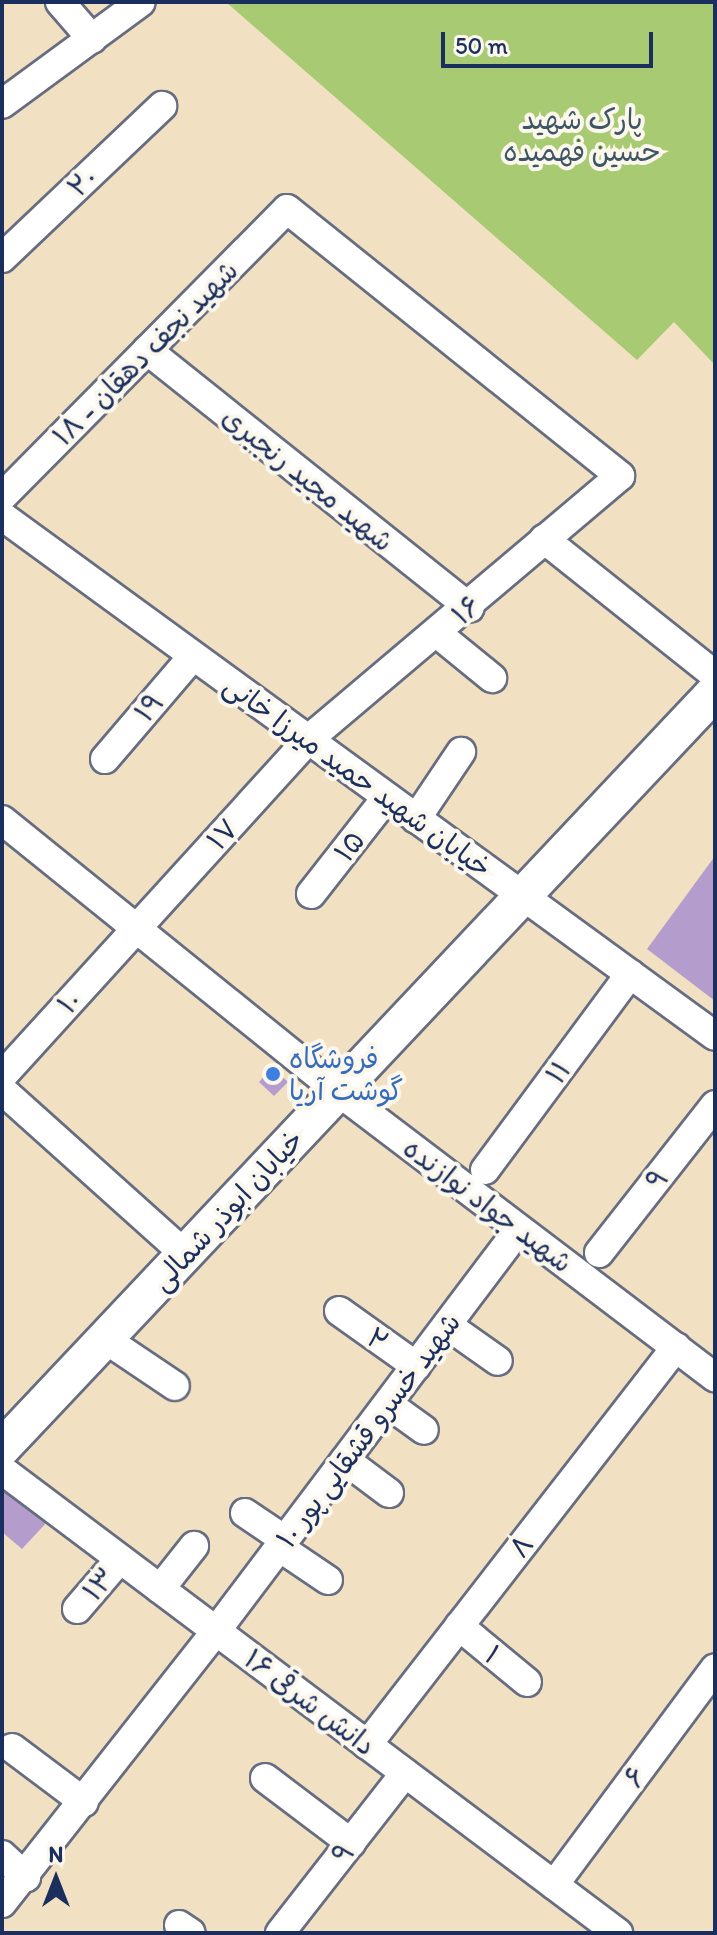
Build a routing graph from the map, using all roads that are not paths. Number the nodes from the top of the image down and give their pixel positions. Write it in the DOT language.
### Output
graph roads {
  1 [pos="60,2"];
  2 [pos="141,2"];
  3 [pos="92,39"];
  4 [pos="2,104"];
  5 [pos="162,106"];
  6 [pos="2,258"];
  7 [pos="147,350"];
  8 [pos="620,476"];
  9 [pos="2,497"];
  10 [pos="2,516"];
  11 [pos="544,539"];
  12 [pos="470,608"];
  13 [pos="438,634"];
  14 [pos="193,656"];
  15 [pos="715,675"];
  16 [pos="492,678"];
  17 [pos="715,692"];
  18 [pos="308,740"];
  19 [pos="461,752"];
  20 [pos="105,759"];
  21 [pos="387,797"];
  22 [pos="416,819"];
  23 [pos="2,820"];
  24 [pos="311,894"];
  25 [pos="523,896"];
  26 [pos="136,928"];
  27 [pos="630,974"];
  28 [pos="715,1036"];
  29 [pos="2,1076"];
  30 [pos="2,1090"];
  31 [pos="339,1092"];
  32 [pos="715,1105"];
  33 [pos="485,1170"];
  34 [pos="519,1229"];
  35 [pos="599,1253"];
  36 [pos="185,1254"];
  37 [pos="339,1311"];
  38 [pos="447,1325"];
  39 [pos="105,1339"];
  40 [pos="676,1347"];
  41 [pos="498,1361"];
  42 [pos="416,1366"];
  43 [pos="715,1377"];
  44 [pos="175,1386"];
  45 [pos="388,1404"];
  46 [pos="424,1430"];
  47 [pos="2,1448"];
  48 [pos="345,1460"];
  49 [pos="2,1470"];
  50 [pos="389,1493"];
  51 [pos="245,1513"];
  52 [pos="282,1543"];
  53 [pos="194,1546"];
  54 [pos="120,1559"];
  55 [pos="328,1580"];
  56 [pos="160,1589"];
  57 [pos="77,1609"];
  58 [pos="459,1626"];
  59 [pos="216,1631"];
  60 [pos="715,1668"];
  61 [pos="527,1682"];
  62 [pos="367,1745"];
  63 [pos="12,1748"];
  64 [pos="405,1773"];
  65 [pos="265,1778"];
  66 [pos="84,1802"];
  67 [pos="351,1843"];
  68 [pos="2,1855"];
  69 [pos="26,1877"];
  70 [pos="554,1885"];
  71 [pos="2,1903"];
  72 [pos="280,1933"];
  73 [pos="618,1933"];
  1 -- 3 [label="street"];
  2 -- 3 [label="street"];
  3 -- 4 [label="street"];
  5 -- 6 [label="street, ۲۰"];
  7 -- 8 [label="street, شهید نجف دهقان - ۱۸"];
  7 -- 9 [label="street, شهید نجف دهقان - ۱۸"];
  7 -- 12 [label="street, شهید مجید رنجبری"];
  8 -- 11 [label="street, ۱۶"];
  10 -- 14 [label="street, خیابان شهید حمید میرزا خانی"];
  11 -- 12 [label="street, ۱۶"];
  11 -- 15 [label="street"];
  12 -- 13 [label="street, ۱۶"];
  13 -- 16 [label="street"];
  13 -- 18 [label="street, ۱۶"];
  14 -- 18 [label="street, خیابان شهید حمید میرزا خانی"];
  14 -- 20 [label="street, ۱۹"];
  17 -- 25 [label="street, خیابان ابوذر شمالی"];
  18 -- 21 [label="street, خیابان شهید حمید میرزا خانی"];
  18 -- 26 [label="street, ۱۷"];
  19 -- 22 [label="street"];
  21 -- 22 [label="street, خیابان شهید حمید میرزا خانی"];
  21 -- 24 [label="street, ۱۵"];
  22 -- 25 [label="street, خیابان شهید حمید میرزا خانی"];
  23 -- 26 [label="street, شهید جواد نوازنده"];
  25 -- 27 [label="street, خیابان شهید حمید میرزا خانی"];
  25 -- 31 [label="street, خیابان ابوذر شمالی"];
  26 -- 29 [label="street, ۱۰"];
  26 -- 31 [label="street, شهید جواد نوازنده"];
  27 -- 28 [label="street, خیابان شهید حمید میرزا خانی"];
  27 -- 33 [label="street, ۱۱"];
  30 -- 36 [label="street"];
  31 -- 34 [label="street, شهید جواد نوازنده"];
  31 -- 36 [label="street, خیابان ابوذر شمالی"];
  32 -- 35 [label="street, ۹"];
  34 -- 38 [label="street, شهید خسرو قشقایی پور ۱۰"];
  34 -- 40 [label="street, شهید جواد نوازنده"];
  36 -- 39 [label="street, خیابان ابوذر شمالی"];
  37 -- 42 [label="street, ۲"];
  38 -- 41 [label="street"];
  38 -- 42 [label="street, شهید خسرو قشقایی پور ۱۰"];
  39 -- 44 [label="street"];
  39 -- 47 [label="street, خیابان ابوذر شمالی"];
  40 -- 43 [label="street, شهید جواد نوازنده"];
  40 -- 58 [label="street, ۸"];
  42 -- 45 [label="street, شهید خسرو قشقایی پور ۱۰"];
  45 -- 46 [label="street"];
  45 -- 48 [label="street, شهید خسرو قشقایی پور ۱۰"];
  48 -- 50 [label="street"];
  48 -- 52 [label="street, شهید خسرو قشقایی پور ۱۰"];
  49 -- 54 [label="street, دانش شرقی ۱۶"];
  51 -- 52 [label="street"];
  52 -- 55 [label="street"];
  52 -- 59 [label="street, شهید خسرو قشقایی پور ۱۰"];
  53 -- 56 [label="street"];
  54 -- 56 [label="street, دانش شرقی ۱۶"];
  54 -- 57 [label="street, ۱۳"];
  56 -- 59 [label="street, دانش شرقی ۱۶"];
  58 -- 61 [label="street, ۱"];
  58 -- 62 [label="street, ۸"];
  59 -- 62 [label="street, دانش شرقی ۱۶"];
  59 -- 66 [label="street, شهید خسرو قشقایی پور ۱۰"];
  60 -- 70 [label="street, ۶"];
  62 -- 64 [label="street, دانش شرقی ۱۶"];
  63 -- 66 [label="street"];
  64 -- 67 [label="street, ۹"];
  64 -- 70 [label="street, دانش شرقی ۱۶"];
  65 -- 67 [label="street"];
  66 -- 69 [label="street, شهید خسرو قشقایی پور ۱۰"];
  67 -- 72 [label="street, ۹"];
  68 -- 69 [label="street"];
  69 -- 71 [label="street, شهید خسرو قشقایی پور ۱۰"];
  70 -- 73 [label="street, دانش شرقی ۱۶"];
}
